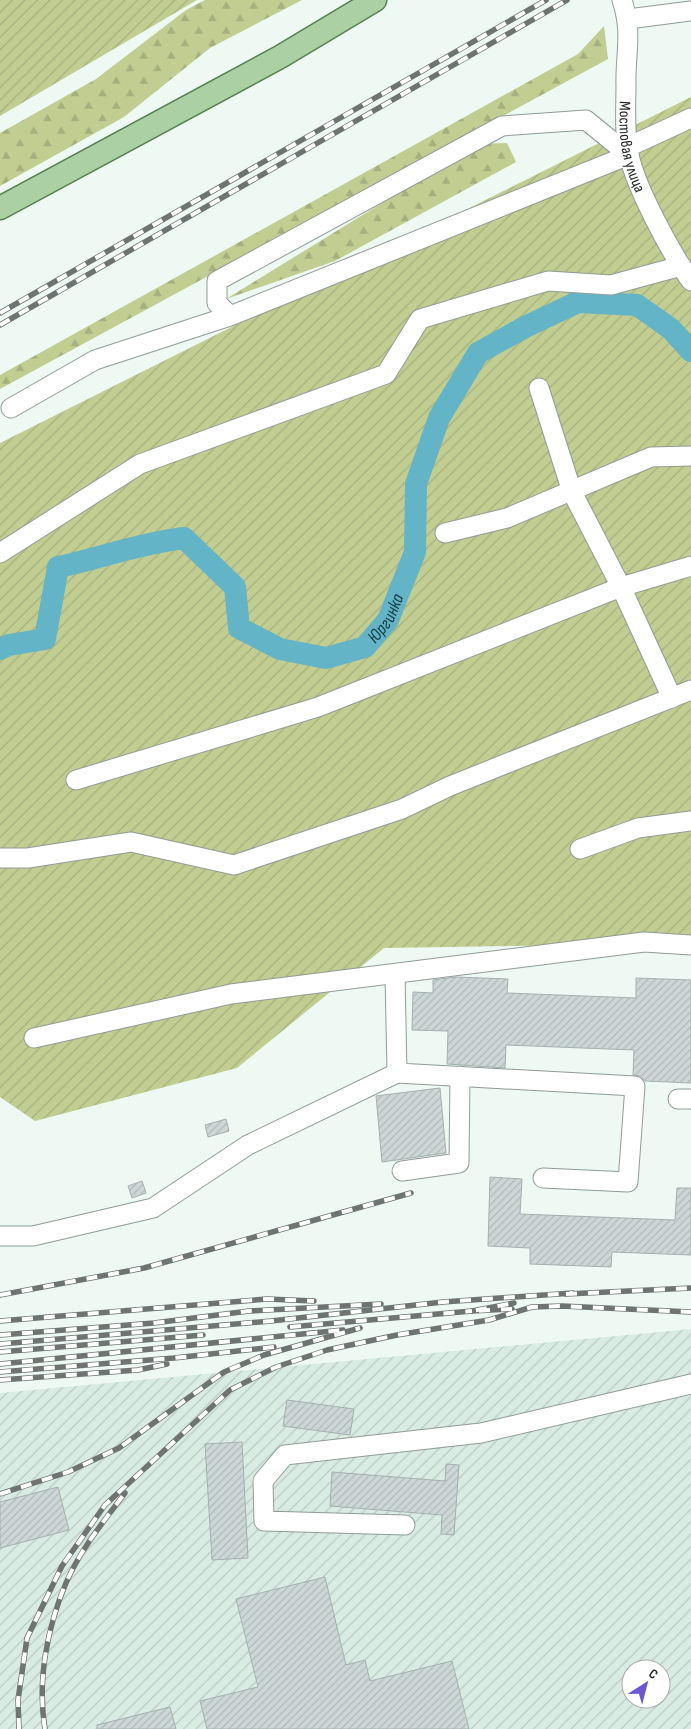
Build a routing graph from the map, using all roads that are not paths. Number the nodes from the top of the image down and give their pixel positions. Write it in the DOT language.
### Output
graph roads {
  1 [pos="375,0"];
  2 [pos="622,0"];
  3 [pos="691,11"];
  4 [pos="628,19"];
  5 [pos="691,118"];
  6 [pos="628,151"];
  7 [pos="0,208"];
  8 [pos="686,274"];
  9 [pos="230,316"];
  10 [pos="539,388"];
  11 [pos="11,408"];
  12 [pos="691,456"];
  13 [pos="572,492"];
  14 [pos="445,533"];
  15 [pos="0,553"];
  16 [pos="691,566"];
  17 [pos="621,587"];
  18 [pos="691,690"];
  19 [pos="672,698"];
  20 [pos="76,780"];
  21 [pos="691,821"];
  22 [pos="580,849"];
  23 [pos="0,858"];
  24 [pos="691,945"];
  25 [pos="394,974"];
  26 [pos="34,1038"];
  27 [pos="397,1073"];
  28 [pos="460,1076"];
  29 [pos="402,1171"];
  30 [pos="543,1178"];
  31 [pos="0,1236"];
  32 [pos="691,1384"];
  33 [pos="405,1525"];
  1 -- 7 [label="main road"];
  2 -- 4 [label="street, Мостовая улица"];
  3 -- 4 [label="street"];
  4 -- 6 [label="street, Мостовая улица"];
  5 -- 6 [label="street"];
  6 -- 8 [label="street, Мостовая улица"];
  6 -- 9 [label="street"];
  6 -- 9 [label="street"];
  8 -- 15 [label="street"];
  9 -- 11 [label="street"];
  10 -- 13 [label="street"];
  12 -- 13 [label="street"];
  13 -- 14 [label="street"];
  13 -- 17 [label="street"];
  16 -- 17 [label="street"];
  17 -- 19 [label="street"];
  17 -- 20 [label="street"];
  18 -- 19 [label="street"];
  19 -- 23 [label="street"];
  21 -- 22 [label="street"];
  24 -- 25 [label="street"];
  25 -- 26 [label="street"];
  25 -- 27 [label="street"];
  27 -- 28 [label="street"];
  27 -- 31 [label="street"];
  28 -- 29 [label="street"];
  28 -- 30 [label="street"];
  32 -- 33 [label="street"];
}
